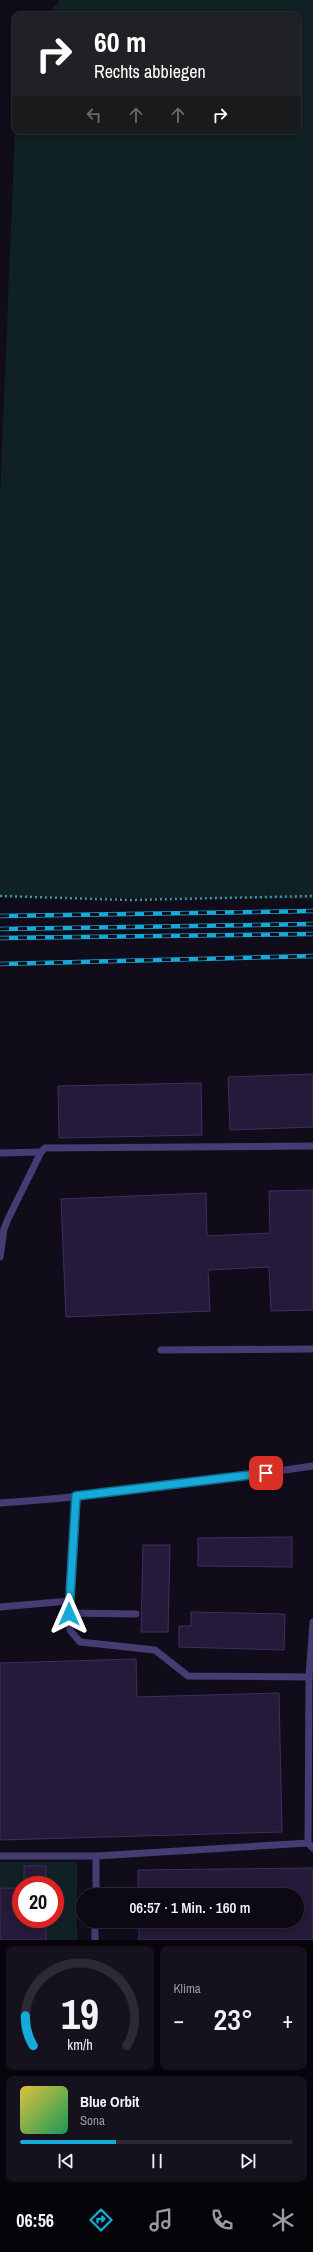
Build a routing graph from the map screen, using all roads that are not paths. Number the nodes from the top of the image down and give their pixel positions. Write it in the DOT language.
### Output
graph roads {
  1 [pos="313,1146"];
  2 [pos="41,1152"];
  3 [pos="0,1153"];
  4 [pos="0,1257"];
  5 [pos="313,1349"];
  6 [pos="160,1350"];
  7 [pos="313,1466"];
  8 [pos="76,1496"];
  9 [pos="0,1503"];
  10 [pos="69,1601"];
  11 [pos="0,1607"];
  12 [pos="69,1614"];
  13 [pos="136,1614"];
  14 [pos="313,1622"];
  15 [pos="309,1677"];
  16 [pos="310,1846"];
  17 [pos="0,1856"];
  18 [pos="96,1856"];
  19 [pos="96,1888"];
  20 [pos="96,1928"];
  21 [pos="95,1940"];
  1 -- 2 [label="lane"];
  2 -- 3 [label="lane"];
  2 -- 4 [label="lane"];
  5 -- 6 [label="lane"];
  7 -- 8 [label="lane"];
  8 -- 9 [label="lane"];
  8 -- 10 [label="lane"];
  10 -- 11 [label="lane"];
  10 -- 12 [label="lane"];
  12 -- 13 [label="lane"];
  12 -- 15 [label="lane"];
  14 -- 15 [label="lane"];
  15 -- 16 [label="lane"];
  16 -- 18 [label="lane"];
  17 -- 18 [label="lane"];
  18 -- 19 [label="lane"];
  20 -- 21 [label="lane"];
}
